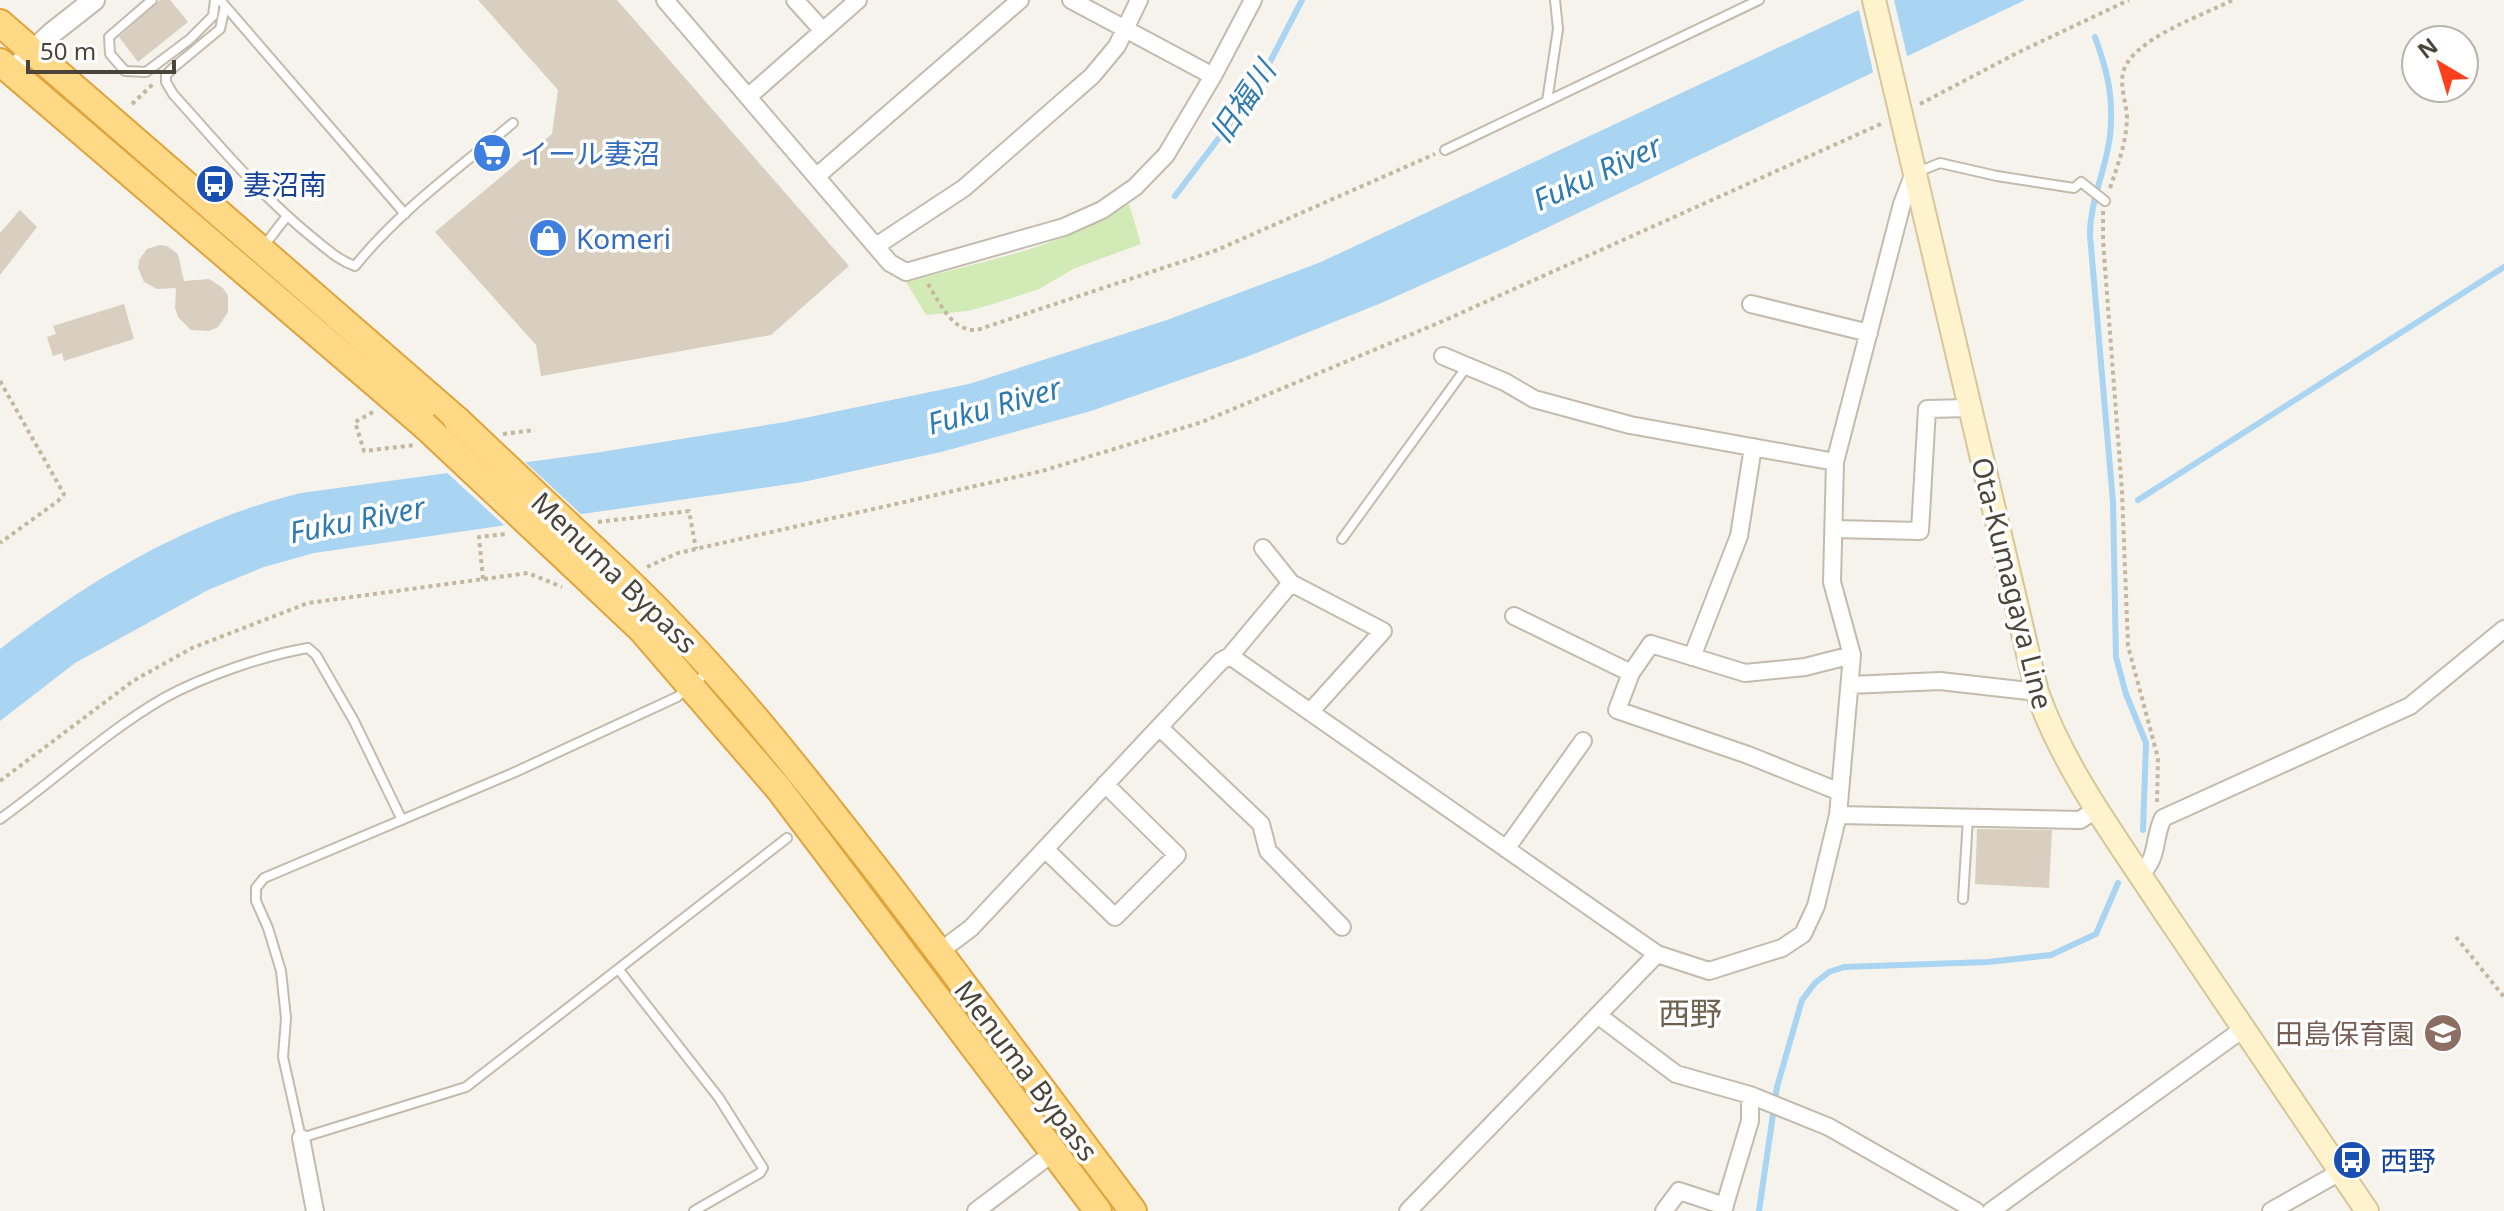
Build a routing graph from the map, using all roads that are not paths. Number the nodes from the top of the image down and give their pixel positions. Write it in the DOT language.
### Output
graph roads {
  1 [pos="94,0"];
  2 [pos="152,0"];
  3 [pos="665,0"];
  4 [pos="795,0"];
  5 [pos="858,0"];
  6 [pos="1020,0"];
  7 [pos="1071,0"];
  8 [pos="1139,0"];
  9 [pos="1253,0"];
  10 [pos="1555,0"];
  11 [pos="1759,0"];
  12 [pos="1874,0"];
  13 [pos="220,2"];
  14 [pos="0,23"];
  15 [pos="1124,30"];
  16 [pos="823,31"];
  17 [pos="33,50"];
  18 [pos="6,67"];
  19 [pos="1213,76"];
  20 [pos="749,96"];
  21 [pos="1547,101"];
  22 [pos="513,123"];
  23 [pos="1445,150"];
  24 [pos="1914,173"];
  25 [pos="817,176"];
  26 [pos="2105,201"];
  27 [pos="405,214"];
  28 [pos="287,216"];
  29 [pos="876,246"];
  30 [pos="261,250"];
  31 [pos="1751,304"];
  32 [pos="1869,333"];
  33 [pos="1443,356"];
  34 [pos="1468,365"];
  35 [pos="1970,408"];
  36 [pos="1753,447"];
  37 [pos="1835,462"];
  38 [pos="1834,529"];
  39 [pos="1342,539"];
  40 [pos="1263,548"];
  41 [pos="1291,583"];
  42 [pos="1514,616"];
  43 [pos="2504,629"];
  44 [pos="1852,655"];
  45 [pos="1230,656"];
  46 [pos="1692,657"];
  47 [pos="713,668"];
  48 [pos="1631,673"];
  49 [pos="1850,685"];
  50 [pos="692,686"];
  51 [pos="2037,692"];
  52 [pos="1310,712"];
  53 [pos="1159,727"];
  54 [pos="1583,741"];
  55 [pos="1105,784"];
  56 [pos="1840,792"];
  57 [pos="2097,809"];
  58 [pos="1838,815"];
  59 [pos="1968,817"];
  60 [pos="0,819"];
  61 [pos="402,820"];
  62 [pos="787,838"];
  63 [pos="1045,849"];
  64 [pos="1506,849"];
  65 [pos="2140,874"];
  66 [pos="1963,899"];
  67 [pos="1342,927"];
  68 [pos="939,952"];
  69 [pos="1657,954"];
  70 [pos="619,970"];
  71 [pos="1599,1016"];
  72 [pos="2243,1029"];
  73 [pos="1750,1095"];
  74 [pos="301,1138"];
  75 [pos="1054,1152"];
  76 [pos="1101,1169"];
  77 [pos="2340,1172"];
  78 [pos="1078,1185"];
  79 [pos="1724,1209"];
  80 [pos="315,1211"];
  81 [pos="694,1211"];
  82 [pos="976,1211"];
  83 [pos="1098,1211"];
  84 [pos="1133,1211"];
  85 [pos="1408,1211"];
  86 [pos="1664,1211"];
  87 [pos="1976,1211"];
  88 [pos="1991,1211"];
  89 [pos="2271,1211"];
  90 [pos="2367,1211"];
  1 -- 17 [label="street"];
  2 -- 13 [label="lane"];
  3 -- 20 [label="street"];
  4 -- 16 [label="street"];
  5 -- 16 [label="street"];
  6 -- 25 [label="street"];
  7 -- 15 [label="street"];
  8 -- 15 [label="street"];
  9 -- 19 [label="street"];
  10 -- 21 [label="lane"];
  11 -- 21 [label="lane"];
  12 -- 24 [label="main road, Ota-Kumagaya Line"];
  13 -- 27 [label="lane"];
  13 -- 28 [label="lane"];
  14 -- 17 [label="highway, Menuma Bypass"];
  15 -- 19 [label="street"];
  15 -- 29 [label="street"];
  16 -- 20 [label="street"];
  17 -- 18 [label="street"];
  17 -- 30 [label="highway, Menuma Bypass"];
  18 -- 50 [label="highway, Menuma Bypass, bridge"];
  19 -- 29 [label="street"];
  20 -- 25 [label="street"];
  21 -- 23 [label="lane"];
  22 -- 27 [label="lane"];
  24 -- 26 [label="lane"];
  24 -- 32 [label="street"];
  24 -- 35 [label="main road, Ota-Kumagaya Line"];
  25 -- 29 [label="street"];
  27 -- 28 [label="lane"];
  28 -- 30 [label="lane"];
  30 -- 47 [label="highway, Menuma Bypass, bridge"];
  31 -- 32 [label="street"];
  32 -- 37 [label="street"];
  33 -- 34 [label="street"];
  34 -- 36 [label="street"];
  34 -- 39 [label="lane"];
  35 -- 38 [label="street"];
  35 -- 51 [label="main road, Ota-Kumagaya Line"];
  36 -- 37 [label="street"];
  36 -- 46 [label="street"];
  37 -- 38 [label="street"];
  38 -- 44 [label="street"];
  40 -- 41 [label="street"];
  41 -- 45 [label="street"];
  41 -- 52 [label="street"];
  42 -- 48 [label="street"];
  43 -- 65 [label="street"];
  44 -- 46 [label="street"];
  44 -- 49 [label="street"];
  45 -- 52 [label="street"];
  45 -- 53 [label="street"];
  46 -- 48 [label="street"];
  47 -- 50 [label="lane"];
  47 -- 68 [label="highway, Menuma Bypass"];
  48 -- 56 [label="street"];
  49 -- 51 [label="street"];
  49 -- 56 [label="street"];
  50 -- 61 [label="lane"];
  50 -- 75 [label="highway, Menuma Bypass"];
  51 -- 57 [label="main road, Ota-Kumagaya Line"];
  52 -- 64 [label="street"];
  53 -- 55 [label="street"];
  53 -- 67 [label="street"];
  54 -- 64 [label="street"];
  55 -- 63 [label="street"];
  55 -- 63 [label="street"];
  56 -- 58 [label="street"];
  57 -- 59 [label="street"];
  57 -- 65 [label="main road, Ota-Kumagaya Line"];
  58 -- 59 [label="street"];
  58 -- 69 [label="street"];
  59 -- 66 [label="lane"];
  60 -- 61 [label="lane"];
  61 -- 74 [label="lane"];
  62 -- 70 [label="lane"];
  63 -- 68 [label="street"];
  64 -- 69 [label="street"];
  65 -- 72 [label="main road, Ota-Kumagaya Line"];
  68 -- 76 [label="highway, Menuma Bypass"];
  69 -- 71 [label="street"];
  70 -- 74 [label="lane"];
  70 -- 81 [label="lane"];
  71 -- 73 [label="street"];
  71 -- 85 [label="street"];
  72 -- 77 [label="main road, Ota-Kumagaya Line"];
  72 -- 88 [label="street"];
  73 -- 79 [label="street"];
  73 -- 87 [label="street"];
  74 -- 80 [label="street"];
  75 -- 78 [label="highway, Menuma Bypass"];
  75 -- 82 [label="street"];
  76 -- 78 [label="lane"];
  76 -- 84 [label="highway, Menuma Bypass"];
  77 -- 89 [label="street"];
  77 -- 90 [label="main road, Ota-Kumagaya Line"];
  78 -- 83 [label="highway, Menuma Bypass"];
  79 -- 86 [label="street"];
}
